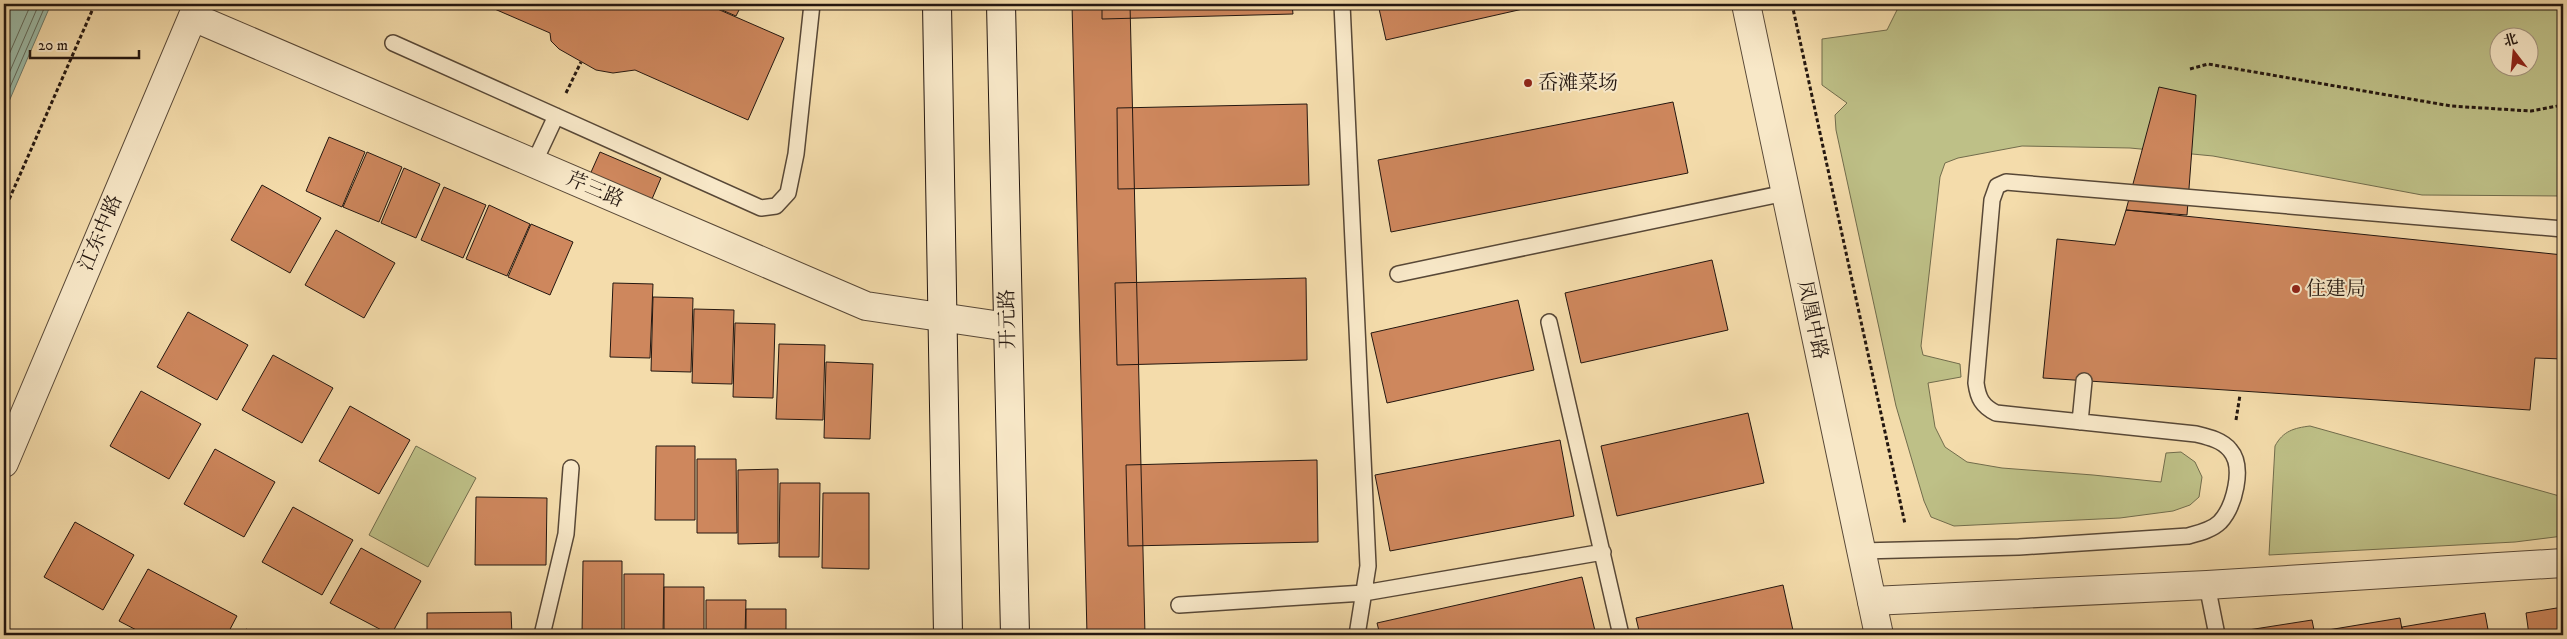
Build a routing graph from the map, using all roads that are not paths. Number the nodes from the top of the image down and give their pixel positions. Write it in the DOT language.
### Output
graph roads {
  1 [pos="812,4"];
  2 [pos="937,4"];
  3 [pos="1001,4"];
  4 [pos="1342,4"];
  5 [pos="1746,4"];
  6 [pos="195,10"];
  7 [pos="393,43"];
  8 [pos="556,116"];
  9 [pos="534,164"];
  10 [pos="1785,193"];
  11 [pos="2563,229"];
  12 [pos="1398,274"];
  13 [pos="942,316"];
  14 [pos="1549,322"];
  15 [pos="1008,327"];
  16 [pos="2084,380"];
  17 [pos="2080,422"];
  18 [pos="4,463"];
  19 [pos="571,468"];
  20 [pos="1861,551"];
  21 [pos="1603,552"];
  22 [pos="2563,563"];
  23 [pos="2207,585"];
  24 [pos="1364,594"];
  25 [pos="1872,601"];
  26 [pos="1179,605"];
  27 [pos="542,635"];
  28 [pos="948,635"];
  29 [pos="1015,635"];
  30 [pos="1357,635"];
  31 [pos="1620,635"];
  32 [pos="1879,635"];
  33 [pos="2217,635"];
  1 -- 8 [label="lane"];
  2 -- 13 [label="street"];
  3 -- 15 [label="street, 开元路"];
  4 -- 24 [label="lane"];
  5 -- 10 [label="street, 凤凰中路"];
  6 -- 9 [label="street, 芹三路"];
  6 -- 18 [label="street, 江东中路"];
  7 -- 8 [label="lane"];
  8 -- 9 [label="lane"];
  9 -- 13 [label="street, 芹三路"];
  10 -- 12 [label="lane"];
  10 -- 20 [label="street, 凤凰中路"];
  11 -- 17 [label="lane"];
  13 -- 15 [label="street, 芹三路"];
  13 -- 28 [label="street"];
  14 -- 21 [label="lane"];
  15 -- 29 [label="street, 开元路"];
  16 -- 17 [label="lane"];
  17 -- 20 [label="lane"];
  19 -- 27 [label="lane"];
  20 -- 25 [label="street, 凤凰中路"];
  21 -- 24 [label="lane"];
  21 -- 31 [label="lane"];
  22 -- 23 [label="street"];
  23 -- 25 [label="street"];
  23 -- 33 [label="lane"];
  24 -- 26 [label="lane"];
  24 -- 30 [label="lane"];
  25 -- 32 [label="street, 凤凰中路"];
}
